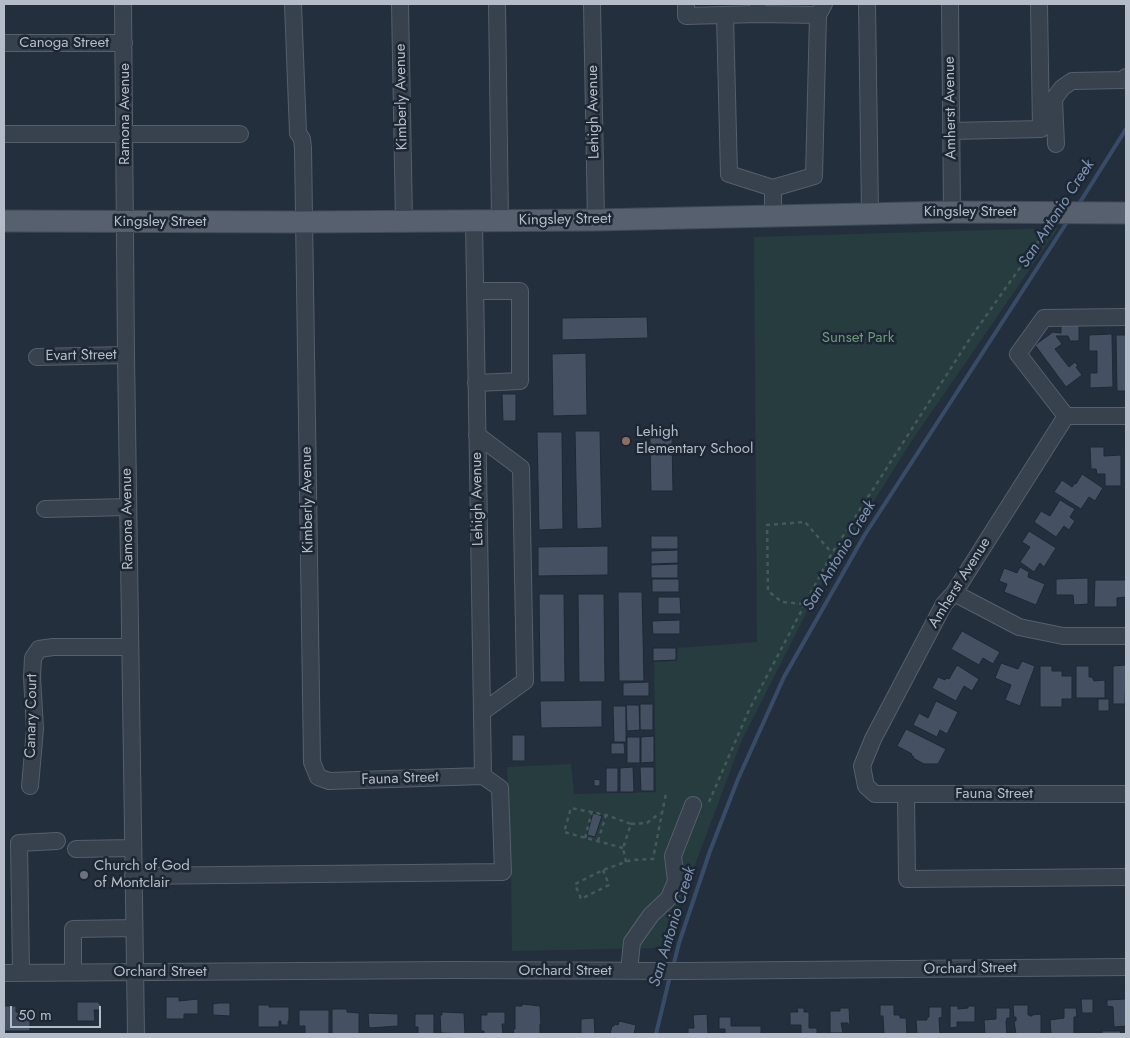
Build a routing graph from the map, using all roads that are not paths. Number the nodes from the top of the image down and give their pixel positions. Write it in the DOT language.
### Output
graph roads {
  1 [pos="123,4"];
  2 [pos="293,4"];
  3 [pos="400,4"];
  4 [pos="497,4"];
  5 [pos="592,4"];
  6 [pos="686,4"];
  7 [pos="867,4"];
  8 [pos="950,4"];
  9 [pos="1039,4"];
  10 [pos="758,9"];
  11 [pos="821,10"];
  12 [pos="725,16"];
  13 [pos="4,43"];
  14 [pos="124,43"];
  15 [pos="1126,77"];
  16 [pos="951,131"];
  17 [pos="124,133"];
  18 [pos="4,134"];
  19 [pos="240,134"];
  20 [pos="1056,144"];
  21 [pos="773,188"];
  22 [pos="952,212"];
  23 [pos="870,213"];
  24 [pos="1126,213"];
  25 [pos="773,216"];
  26 [pos="500,220"];
  27 [pos="596,220"];
  28 [pos="4,221"];
  29 [pos="404,221"];
  30 [pos="474,221"];
  31 [pos="125,222"];
  32 [pos="304,222"];
  33 [pos="475,290"];
  34 [pos="1126,317"];
  35 [pos="126,355"];
  36 [pos="37,357"];
  37 [pos="476,383"];
  38 [pos="1066,416"];
  39 [pos="1126,416"];
  40 [pos="477,435"];
  41 [pos="128,507"];
  42 [pos="44,509"];
  43 [pos="954,593"];
  44 [pos="1126,636"];
  45 [pos="130,647"];
  46 [pos="482,712"];
  47 [pos="318,776"];
  48 [pos="483,776"];
  49 [pos="30,786"];
  50 [pos="866,786"];
  51 [pos="906,794"];
  52 [pos="1126,794"];
  53 [pos="693,805"];
  54 [pos="57,840"];
  55 [pos="133,848"];
  56 [pos="76,849"];
  57 [pos="134,876"];
  58 [pos="1126,877"];
  59 [pos="134,928"];
  60 [pos="1126,967"];
  61 [pos="628,971"];
  62 [pos="74,972"];
  63 [pos="135,972"];
  64 [pos="4,973"];
  65 [pos="21,973"];
  66 [pos="136,1034"];
  1 -- 14 [label="street, Ramona Avenue"];
  2 -- 32 [label="street, Kimberly Avenue"];
  3 -- 29 [label="street, Kimberly Avenue"];
  4 -- 26 [label="street"];
  5 -- 27 [label="street, Lehigh Avenue"];
  6 -- 12 [label="street"];
  7 -- 23 [label="street"];
  8 -- 16 [label="street, Amherst Avenue"];
  9 -- 16 [label="street"];
  10 -- 11 [label="street"];
  10 -- 12 [label="street"];
  11 -- 21 [label="street"];
  12 -- 21 [label="street"];
  13 -- 14 [label="street, Canoga Street"];
  14 -- 17 [label="street, Ramona Avenue"];
  15 -- 20 [label="street"];
  16 -- 22 [label="street, Amherst Avenue"];
  17 -- 18 [label="street"];
  17 -- 19 [label="street"];
  17 -- 31 [label="street, Ramona Avenue"];
  21 -- 25 [label="street"];
  22 -- 23 [label="main road, Kingsley Street"];
  22 -- 24 [label="main road, Kingsley Street"];
  23 -- 25 [label="main road, Kingsley Street"];
  25 -- 27 [label="main road, Kingsley Street"];
  26 -- 27 [label="main road, Kingsley Street"];
  26 -- 30 [label="main road, Kingsley Street"];
  28 -- 31 [label="main road, Kingsley Street"];
  29 -- 30 [label="main road, Kingsley Street"];
  29 -- 32 [label="main road, Kingsley Street"];
  30 -- 33 [label="street, Lehigh Avenue"];
  31 -- 32 [label="main road, Kingsley Street"];
  31 -- 35 [label="street, Ramona Avenue"];
  32 -- 47 [label="street, Kimberly Avenue"];
  33 -- 37 [label="street, Lehigh Avenue"];
  33 -- 37 [label="street"];
  34 -- 38 [label="street"];
  35 -- 36 [label="street, Evart Street"];
  35 -- 41 [label="street, Ramona Avenue"];
  37 -- 40 [label="street, Lehigh Avenue"];
  38 -- 39 [label="street"];
  38 -- 43 [label="street, Amherst Avenue"];
  40 -- 46 [label="street, Lehigh Avenue"];
  40 -- 46 [label="street"];
  41 -- 42 [label="street"];
  41 -- 45 [label="street, Ramona Avenue"];
  43 -- 44 [label="street"];
  43 -- 50 [label="street, Amherst Avenue"];
  45 -- 49 [label="street, Canary Court"];
  45 -- 55 [label="street, Ramona Avenue"];
  46 -- 48 [label="street, Lehigh Avenue"];
  47 -- 48 [label="street, Fauna Street"];
  48 -- 57 [label="street"];
  50 -- 51 [label="street, Fauna Street"];
  51 -- 52 [label="street, Fauna Street"];
  51 -- 58 [label="street"];
  53 -- 61 [label="street"];
  54 -- 65 [label="street"];
  55 -- 56 [label="street"];
  55 -- 57 [label="street, Ramona Avenue"];
  57 -- 59 [label="street, Ramona Avenue"];
  59 -- 62 [label="street"];
  59 -- 63 [label="street, Ramona Avenue"];
  60 -- 61 [label="street, Orchard Street"];
  61 -- 63 [label="street, Orchard Street"];
  62 -- 63 [label="street, Orchard Street"];
  62 -- 65 [label="street, Orchard Street"];
  63 -- 66 [label="street, Ramona Avenue"];
  64 -- 65 [label="street, Orchard Street"];
}
